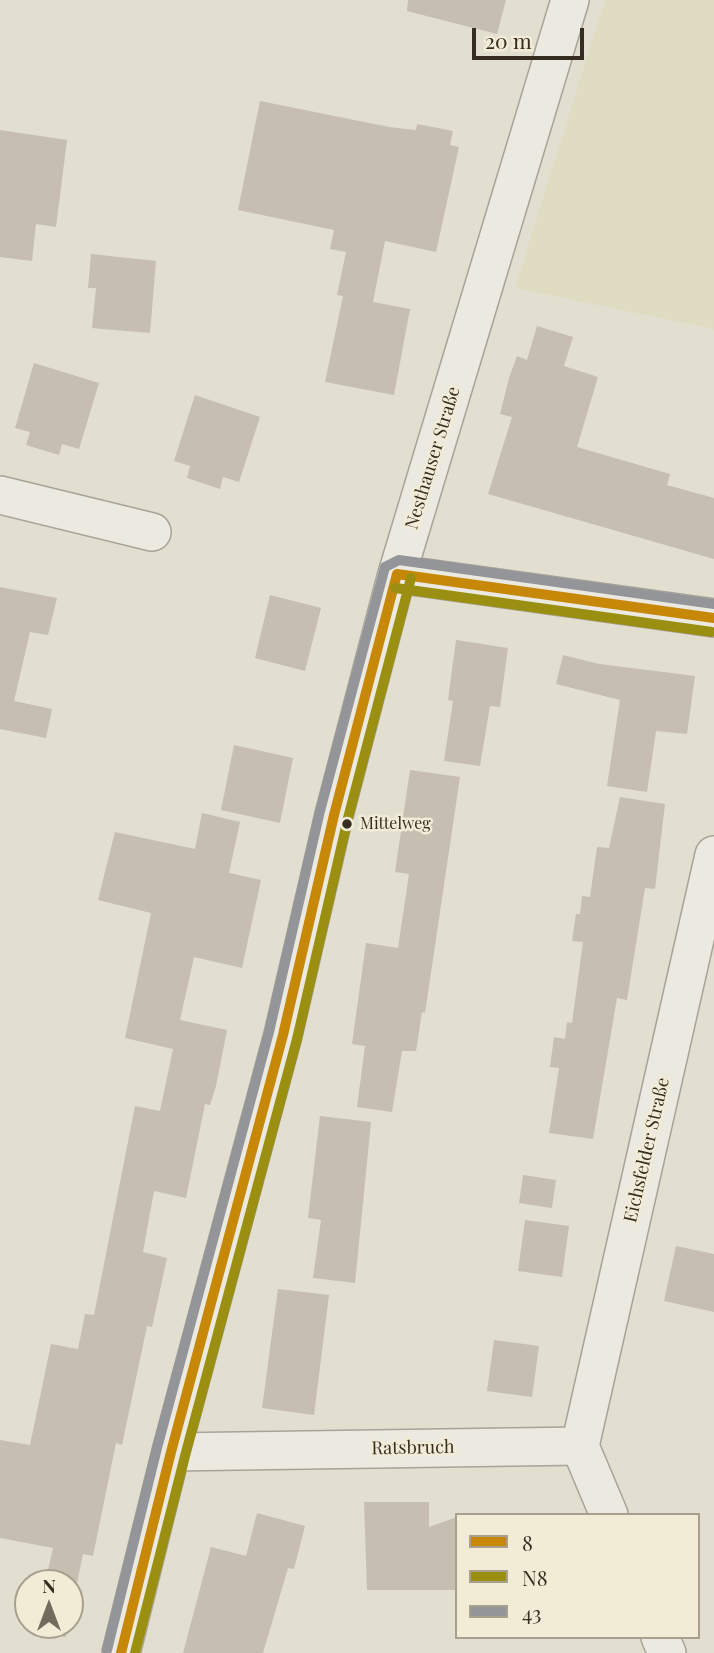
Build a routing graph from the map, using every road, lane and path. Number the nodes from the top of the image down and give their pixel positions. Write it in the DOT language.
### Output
graph roads {
  1 [pos="570,0"];
  2 [pos="0,495"];
  3 [pos="152,532"];
  4 [pos="397,574"];
  5 [pos="714,618"];
  6 [pos="714,855"];
  7 [pos="580,1446"];
  8 [pos="171,1452"];
  9 [pos="608,1513"];
  10 [pos="121,1653"];
  1 -- 4 [label="street, Nesthauser Straße"];
  2 -- 3 [label="street"];
  4 -- 5 [label="street"];
  4 -- 8 [label="street, Nesthauser Straße"];
  6 -- 7 [label="street, Eichsfelder Straße"];
  7 -- 8 [label="street, Ratsbruch"];
  7 -- 9 [label="street"];
  8 -- 10 [label="street, Nesthauser Straße"];
}
